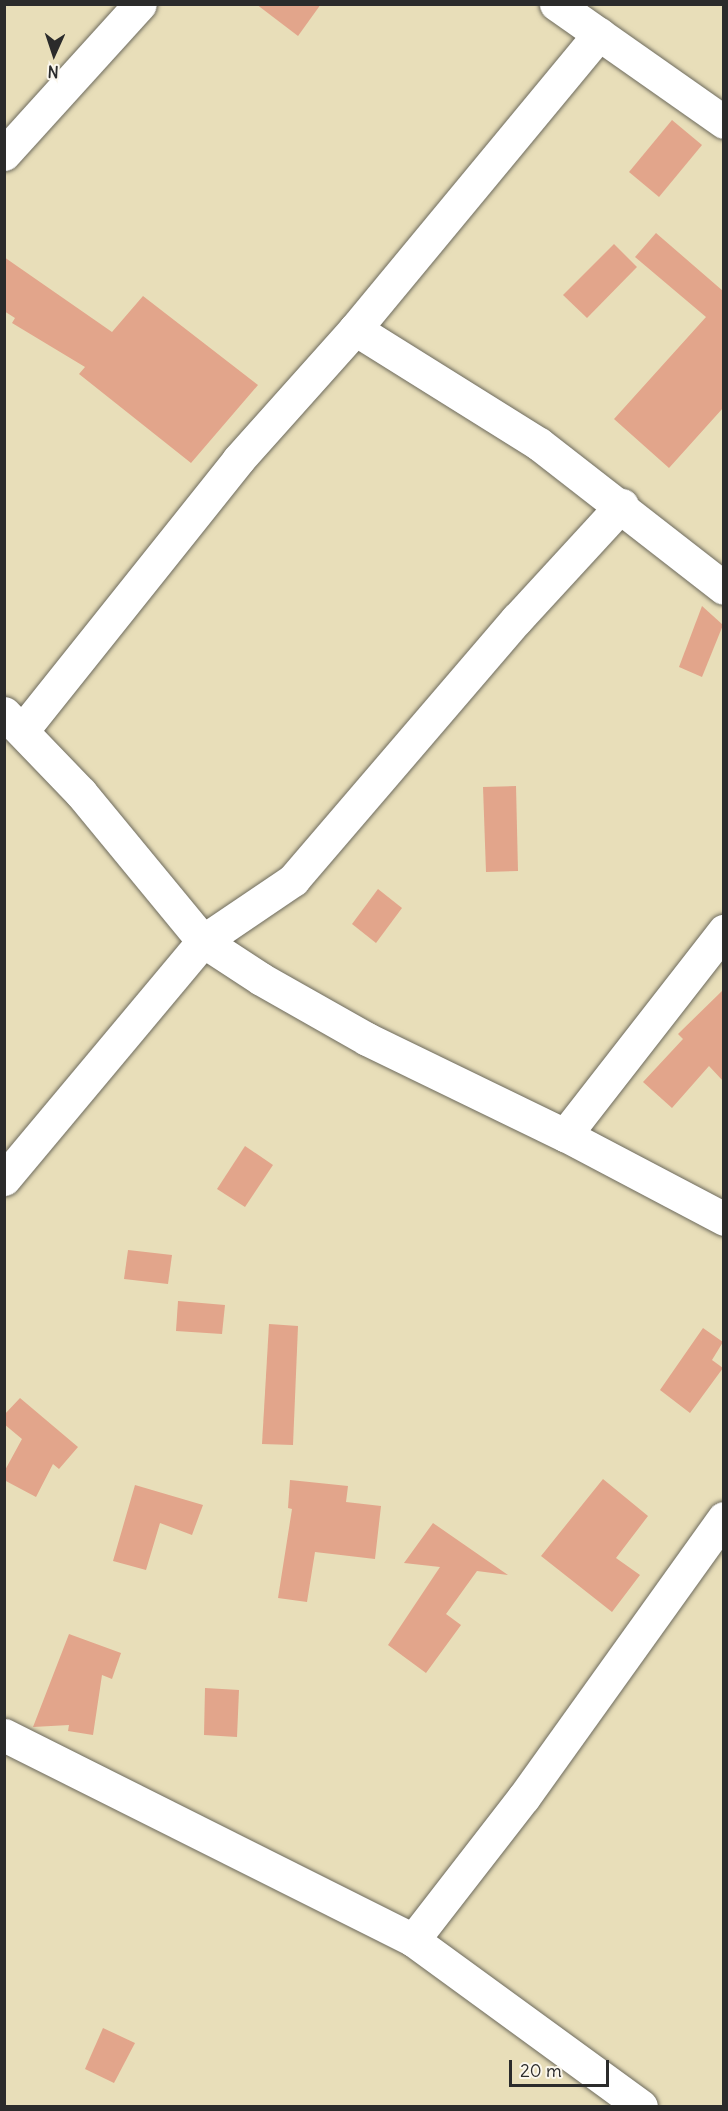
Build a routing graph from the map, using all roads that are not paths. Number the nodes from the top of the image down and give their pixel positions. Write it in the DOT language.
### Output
graph roads {
  1 [pos="140,4"];
  2 [pos="556,4"];
  3 [pos="599,34"];
  4 [pos="723,122"];
  5 [pos="4,153"];
  6 [pos="355,329"];
  7 [pos="622,505"];
  8 [pos="723,588"];
  9 [pos="13,722"];
  10 [pos="723,932"];
  11 [pos="203,941"];
  12 [pos="565,1135"];
  13 [pos="4,1179"];
  14 [pos="723,1219"];
  15 [pos="723,1518"];
  16 [pos="4,1735"];
  17 [pos="413,1940"];
  18 [pos="641,2106"];
  1 -- 5 [label="street"];
  2 -- 3 [label="street"];
  3 -- 4 [label="street"];
  3 -- 6 [label="street"];
  6 -- 7 [label="street"];
  6 -- 9 [label="street"];
  7 -- 8 [label="street"];
  7 -- 11 [label="street"];
  9 -- 11 [label="street"];
  10 -- 12 [label="street"];
  11 -- 12 [label="street"];
  11 -- 13 [label="street"];
  12 -- 14 [label="street"];
  15 -- 17 [label="street"];
  16 -- 17 [label="street"];
  17 -- 18 [label="street"];
}
